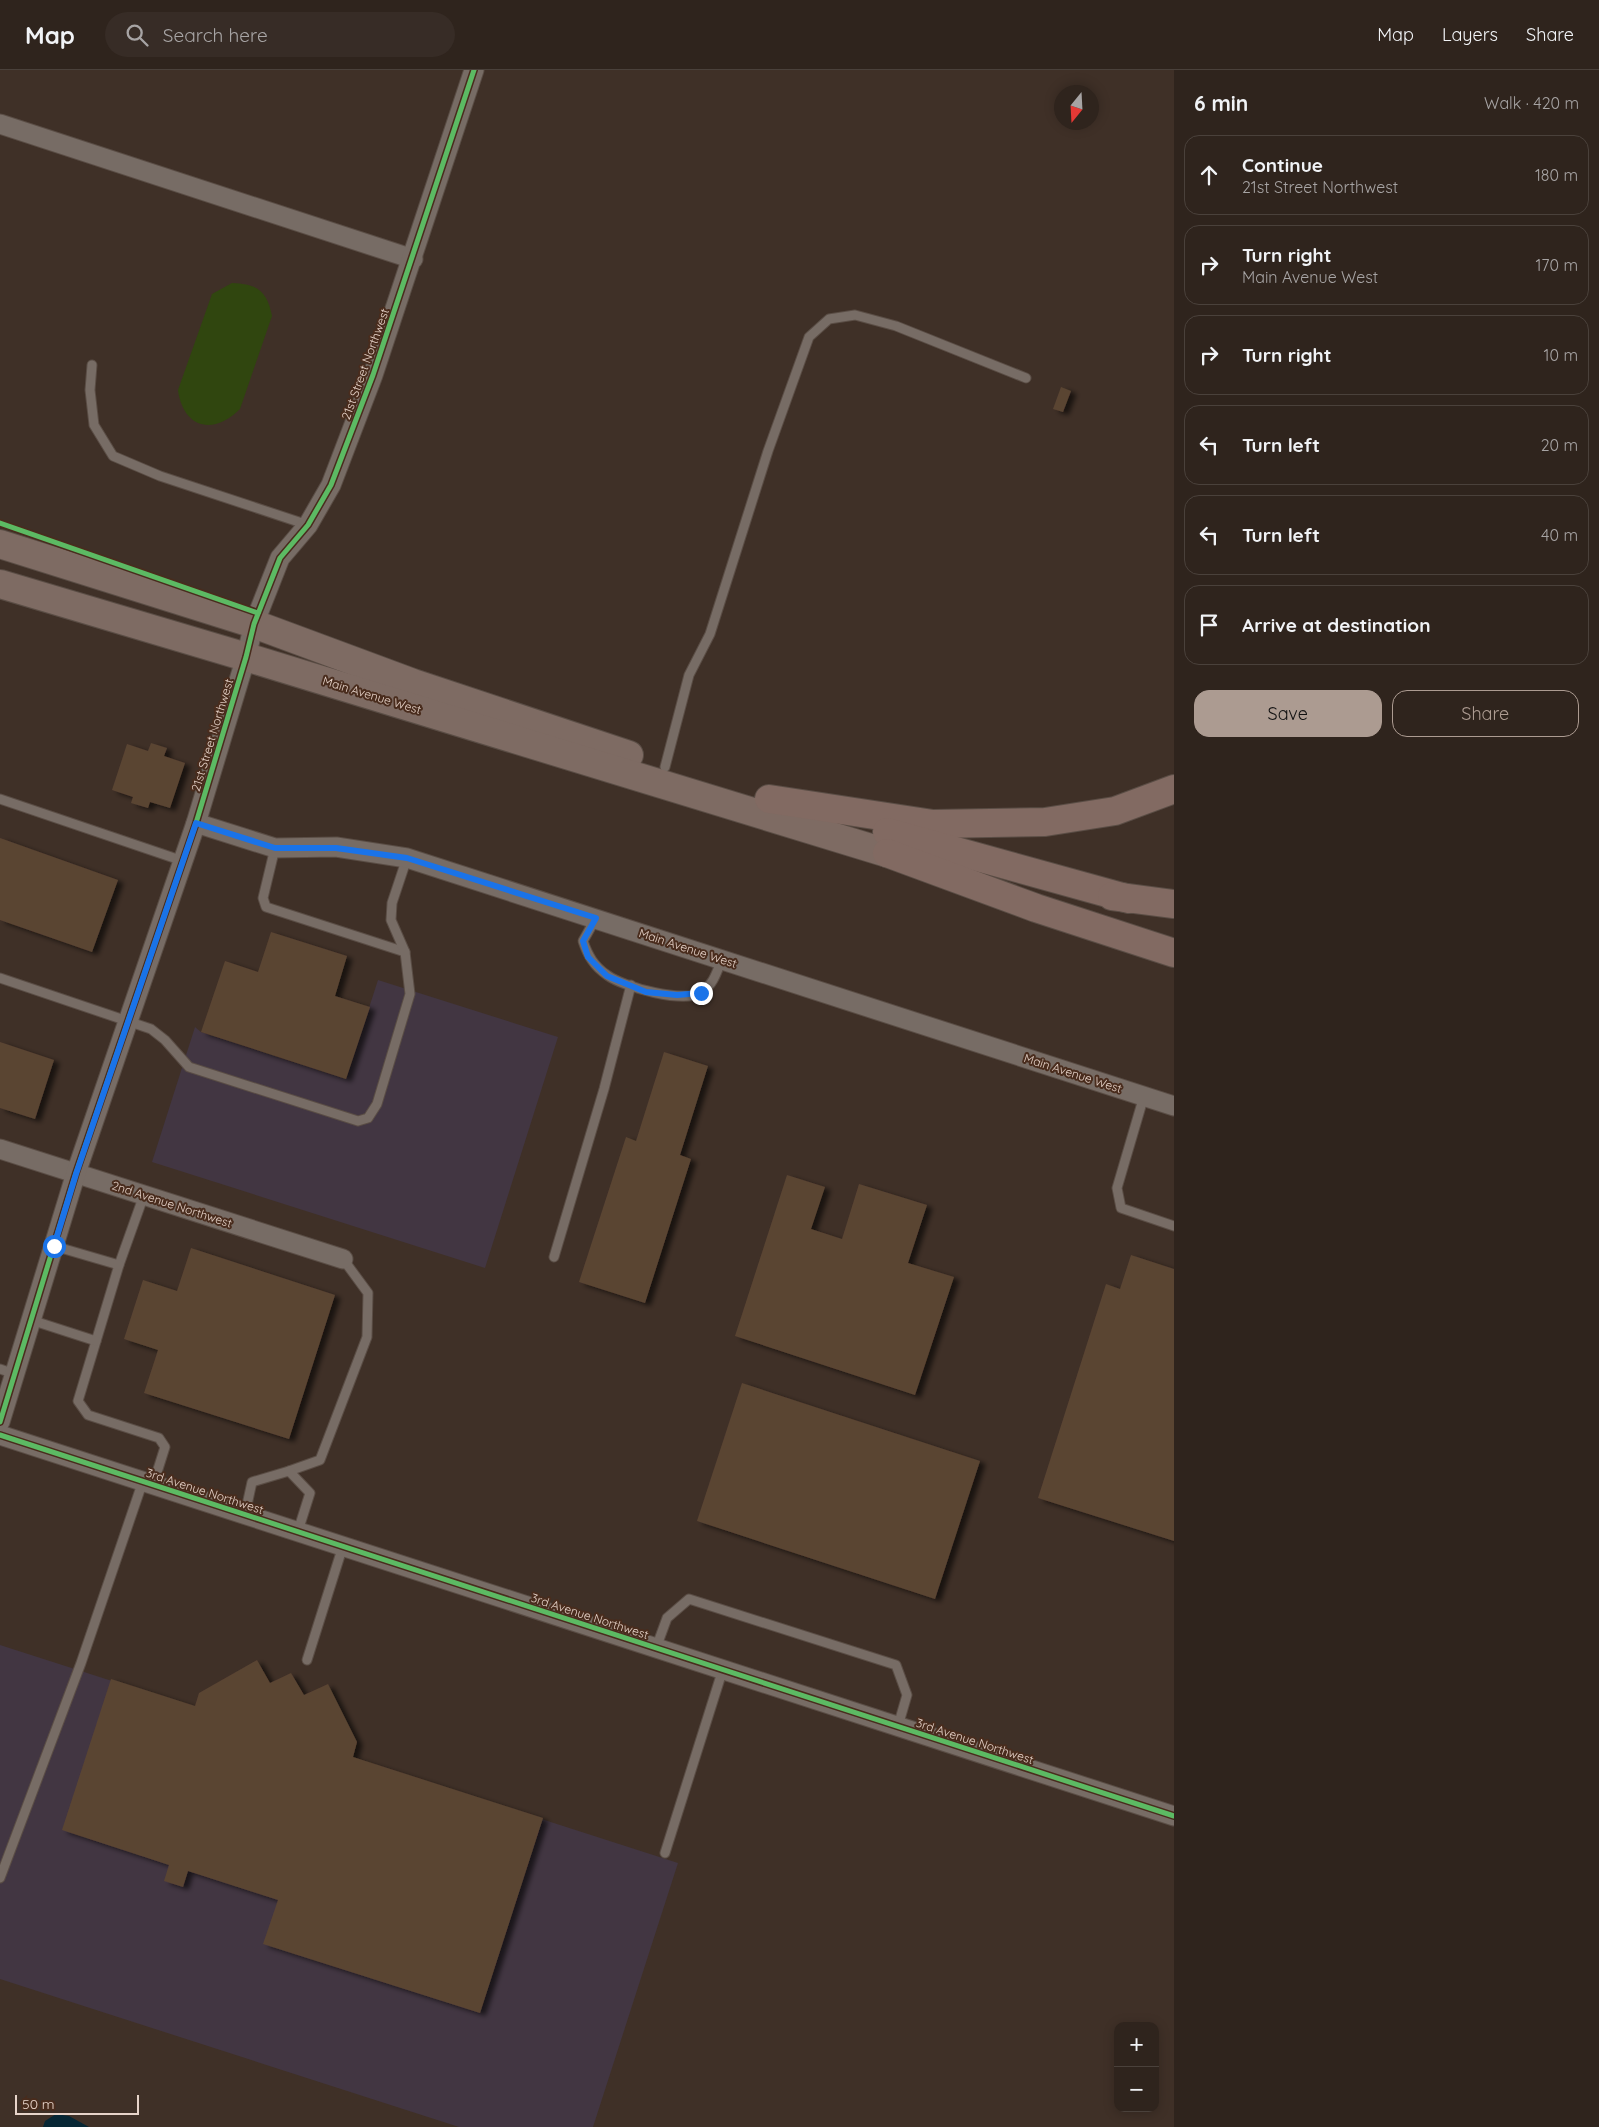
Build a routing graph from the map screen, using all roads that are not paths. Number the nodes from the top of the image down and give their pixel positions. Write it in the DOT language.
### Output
graph roads {
  1 [pos="474,70"];
  2 [pos="0,124"];
  3 [pos="413,259"];
  4 [pos="92,365"];
  5 [pos="1026,378"];
  6 [pos="308,525"];
  7 [pos="0,544"];
  8 [pos="0,584"];
  9 [pos="254,624"];
  10 [pos="246,657"];
  11 [pos="665,767"];
  12 [pos="1174,789"];
  13 [pos="0,799"];
  14 [pos="769,799"];
  15 [pos="196,823"];
  16 [pos="275,848"];
  17 [pos="887,853"];
  18 [pos="407,858"];
  19 [pos="183,861"];
  20 [pos="1129,899"];
  21 [pos="1174,904"];
  22 [pos="596,918"];
  23 [pos="405,952"];
  24 [pos="1174,953"];
  25 [pos="722,959"];
  26 [pos="0,978"];
  27 [pos="631,985"];
  28 [pos="128,1020"];
  29 [pos="1144,1096"];
  30 [pos="1174,1106"];
  31 [pos="0,1149"];
  32 [pos="76,1174"];
  33 [pos="144,1195"];
  34 [pos="1174,1226"];
  35 [pos="54,1246"];
  36 [pos="554,1257"];
  37 [pos="343,1259"];
  38 [pos="120,1265"];
  39 [pos="31,1320"];
  40 [pos="96,1341"];
  41 [pos="7,1371"];
  42 [pos="0,1422"];
  43 [pos="0,1435"];
  44 [pos="289,1471"];
  45 [pos="148,1483"];
  46 [pos="245,1514"];
  47 [pos="298,1531"];
  48 [pos="344,1546"];
  49 [pos="656,1648"];
  50 [pos="307,1660"];
  51 [pos="723,1669"];
  52 [pos="898,1726"];
  53 [pos="1174,1816"];
  54 [pos="665,1853"];
  55 [pos="0,1878"];
  1 -- 3 [label="street, 21st Street Northwest"];
  2 -- 3 [label="street"];
  3 -- 6 [label="street, 21st Street Northwest"];
  4 -- 6 [label="lane"];
  5 -- 11 [label="lane"];
  6 -- 9 [label="street, 21st Street Northwest"];
  7 -- 9 [label="main road, Main Avenue West"];
  8 -- 10 [label="main road, Main Avenue West"];
  9 -- 10 [label="street, 21st Street Northwest"];
  9 -- 11 [label="main road, Main Avenue West"];
  10 -- 15 [label="street, 21st Street Northwest"];
  10 -- 17 [label="main road, Main Avenue West"];
  11 -- 14 [label="main road, Main Avenue West"];
  12 -- 14 [label="highway"];
  13 -- 19 [label="lane"];
  14 -- 20 [label="highway"];
  15 -- 16 [label="street, Main Avenue West"];
  15 -- 19 [label="street, 21st Street Northwest"];
  16 -- 18 [label="street, Main Avenue West"];
  16 -- 23 [label="lane"];
  17 -- 20 [label="highway"];
  17 -- 24 [label="highway"];
  18 -- 22 [label="street, Main Avenue West"];
  18 -- 23 [label="lane"];
  19 -- 28 [label="street, 21st Street Northwest"];
  20 -- 21 [label="highway"];
  22 -- 25 [label="street, Main Avenue West"];
  22 -- 27 [label="lane"];
  23 -- 28 [label="lane"];
  25 -- 27 [label="lane"];
  25 -- 29 [label="street, Main Avenue West"];
  26 -- 28 [label="lane"];
  27 -- 36 [label="lane"];
  28 -- 32 [label="street, 21st Street Northwest"];
  29 -- 30 [label="street, Main Avenue West"];
  29 -- 34 [label="lane"];
  31 -- 32 [label="street, 2nd Avenue Northwest"];
  32 -- 33 [label="street, 2nd Avenue Northwest"];
  32 -- 35 [label="street, 21st Street Northwest"];
  33 -- 37 [label="street, 2nd Avenue Northwest"];
  33 -- 38 [label="lane"];
  35 -- 38 [label="lane"];
  35 -- 39 [label="street, 21st Street Northwest"];
  37 -- 44 [label="lane"];
  38 -- 40 [label="lane"];
  39 -- 40 [label="lane"];
  39 -- 41 [label="street, 21st Street Northwest"];
  40 -- 45 [label="lane"];
  41 -- 42 [label="street, 21st Street Northwest"];
  43 -- 45 [label="street, 3rd Avenue Northwest"];
  44 -- 46 [label="lane"];
  44 -- 47 [label="lane"];
  45 -- 46 [label="street, 3rd Avenue Northwest"];
  45 -- 55 [label="lane"];
  46 -- 47 [label="street, 3rd Avenue Northwest"];
  47 -- 48 [label="street, 3rd Avenue Northwest"];
  48 -- 49 [label="street, 3rd Avenue Northwest"];
  48 -- 50 [label="lane"];
  49 -- 51 [label="street, 3rd Avenue Northwest"];
  49 -- 52 [label="lane"];
  51 -- 52 [label="street, 3rd Avenue Northwest"];
  51 -- 54 [label="lane"];
  52 -- 53 [label="street, 3rd Avenue Northwest"];
}
